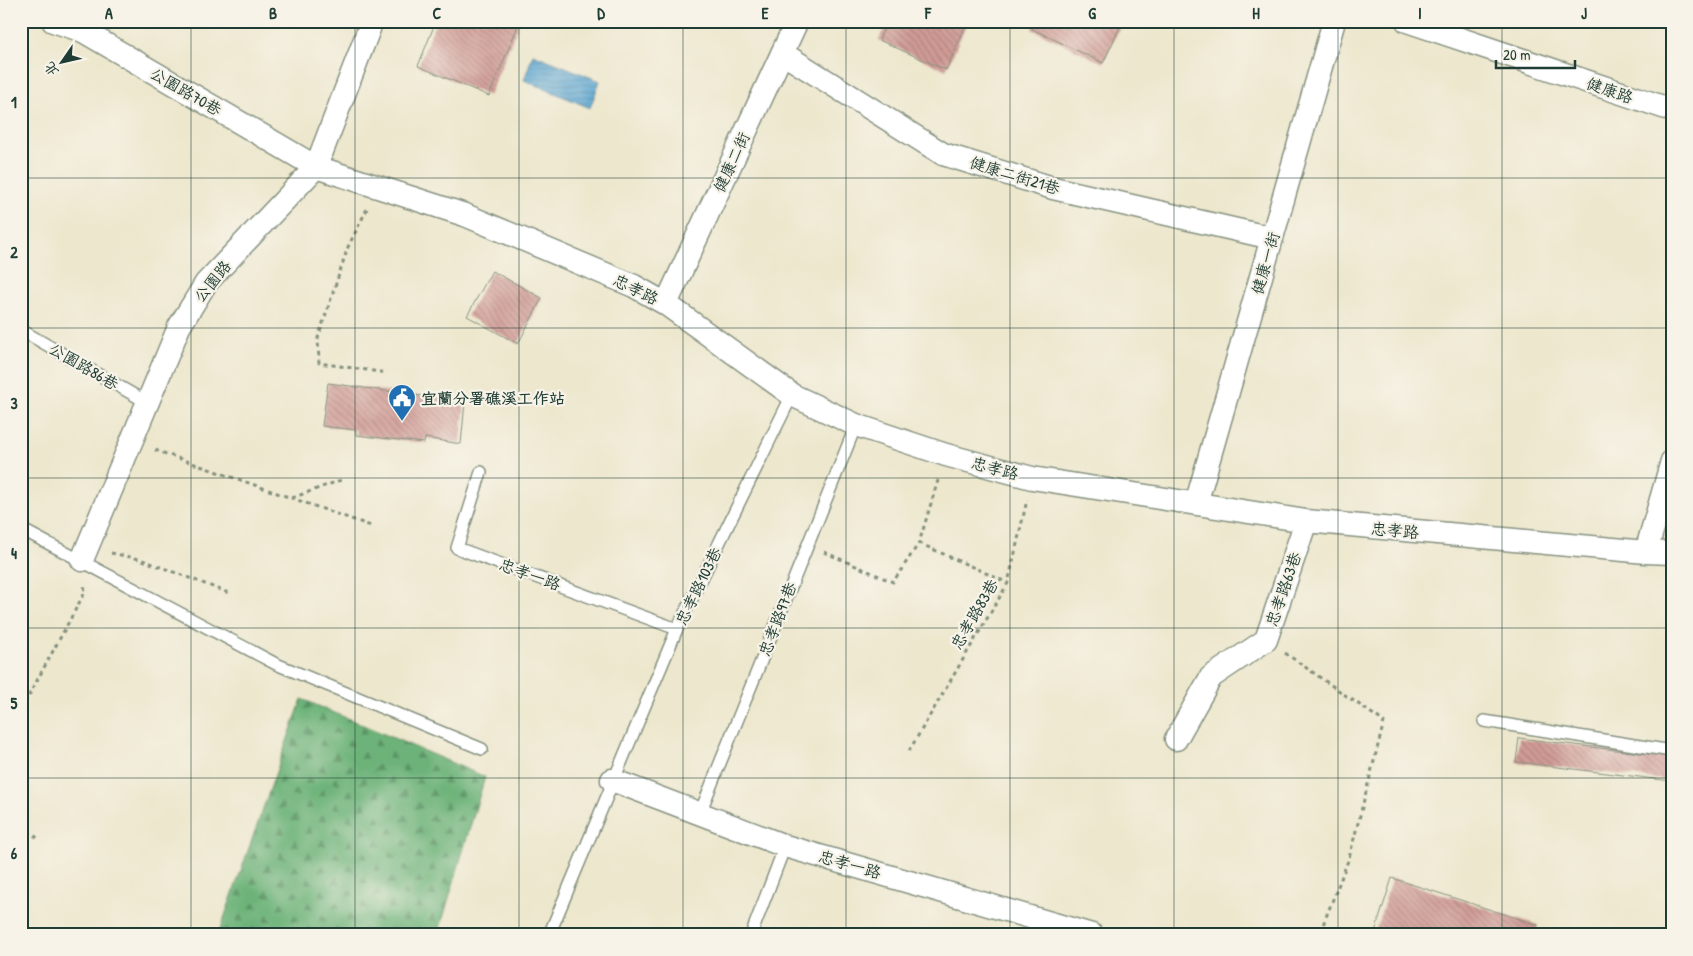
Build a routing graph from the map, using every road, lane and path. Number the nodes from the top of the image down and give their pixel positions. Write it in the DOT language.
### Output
graph roads {
  1 [pos="53,21"];
  2 [pos="370,21"];
  3 [pos="797,21"];
  4 [pos="1334,21"];
  5 [pos="1407,21"];
  6 [pos="782,53"];
  7 [pos="1672,110"];
  8 [pos="316,167"];
  9 [pos="378,186"];
  10 [pos="1272,238"];
  11 [pos="666,304"];
  12 [pos="21,330"];
  13 [pos="387,374"];
  14 [pos="792,395"];
  15 [pos="148,402"];
  16 [pos="856,425"];
  17 [pos="131,442"];
  18 [pos="946,455"];
  19 [pos="1672,461"];
  20 [pos="481,472"];
  21 [pos="1032,478"];
  22 [pos="341,480"];
  23 [pos="292,498"];
  24 [pos="1196,504"];
  25 [pos="1306,521"];
  26 [pos="371,526"];
  27 [pos="21,529"];
  28 [pos="919,543"];
  29 [pos="806,545"];
  30 [pos="1646,552"];
  31 [pos="1672,552"];
  32 [pos="84,554"];
  33 [pos="1008,583"];
  34 [pos="231,594"];
  35 [pos="676,629"];
  36 [pos="1266,640"];
  37 [pos="21,710"];
  38 [pos="1484,721"];
  39 [pos="1176,739"];
  40 [pos="482,749"];
  41 [pos="910,751"];
  42 [pos="1672,751"];
  43 [pos="612,780"];
  44 [pos="700,814"];
  45 [pos="21,826"];
  46 [pos="39,839"];
  47 [pos="785,846"];
  48 [pos="549,935"];
  49 [pos="752,935"];
  50 [pos="1092,935"];
  51 [pos="1320,935"];
  1 -- 8 [label="street, 公園路70巷"];
  2 -- 8 [label="street, 公園路"];
  3 -- 6 [label="street, 健康二街"];
  4 -- 10 [label="street, 健康一街"];
  5 -- 7 [label="street, 健康路"];
  6 -- 10 [label="street, 健康二街21巷"];
  6 -- 11 [label="street, 健康二街"];
  8 -- 9 [label="street, 公園路70巷"];
  8 -- 15 [label="street, 公園路"];
  9 -- 11 [label="street, 忠孝路"];
  9 -- 13 [label="path"];
  10 -- 24 [label="street, 健康一街"];
  11 -- 14 [label="street, 忠孝路"];
  12 -- 15 [label="lane, 公園路86巷"];
  14 -- 16 [label="street, 忠孝路"];
  14 -- 35 [label="lane, 忠孝路103巷"];
  15 -- 17 [label="street, 公園路"];
  16 -- 18 [label="street, 忠孝路"];
  16 -- 29 [label="lane, 忠孝路97巷"];
  17 -- 23 [label="path"];
  17 -- 32 [label="street, 公園路"];
  18 -- 21 [label="street, 忠孝路"];
  18 -- 28 [label="path"];
  19 -- 30 [label="street"];
  20 -- 35 [label="lane, 忠孝一路"];
  21 -- 24 [label="street, 忠孝路"];
  21 -- 33 [label="path, 忠孝路83巷"];
  22 -- 23 [label="path"];
  23 -- 26 [label="path"];
  24 -- 25 [label="street, 忠孝路"];
  25 -- 30 [label="street, 忠孝路"];
  25 -- 36 [label="street, 忠孝路63巷"];
  27 -- 32 [label="lane"];
  28 -- 29 [label="path"];
  28 -- 33 [label="path"];
  29 -- 44 [label="lane, 忠孝路97巷"];
  30 -- 31 [label="street, 忠孝路"];
  32 -- 34 [label="path"];
  32 -- 37 [label="path"];
  32 -- 40 [label="lane"];
  33 -- 41 [label="path, 忠孝路83巷"];
  35 -- 43 [label="lane, 忠孝路103巷"];
  36 -- 39 [label="street, 忠孝路63巷"];
  36 -- 51 [label="path"];
  38 -- 42 [label="lane"];
  43 -- 44 [label="street, 忠孝一路"];
  43 -- 48 [label="lane, 忠孝路103巷"];
  44 -- 47 [label="street, 忠孝一路"];
  45 -- 46 [label="path"];
  47 -- 49 [label="lane"];
  47 -- 50 [label="street, 忠孝一路"];
}
